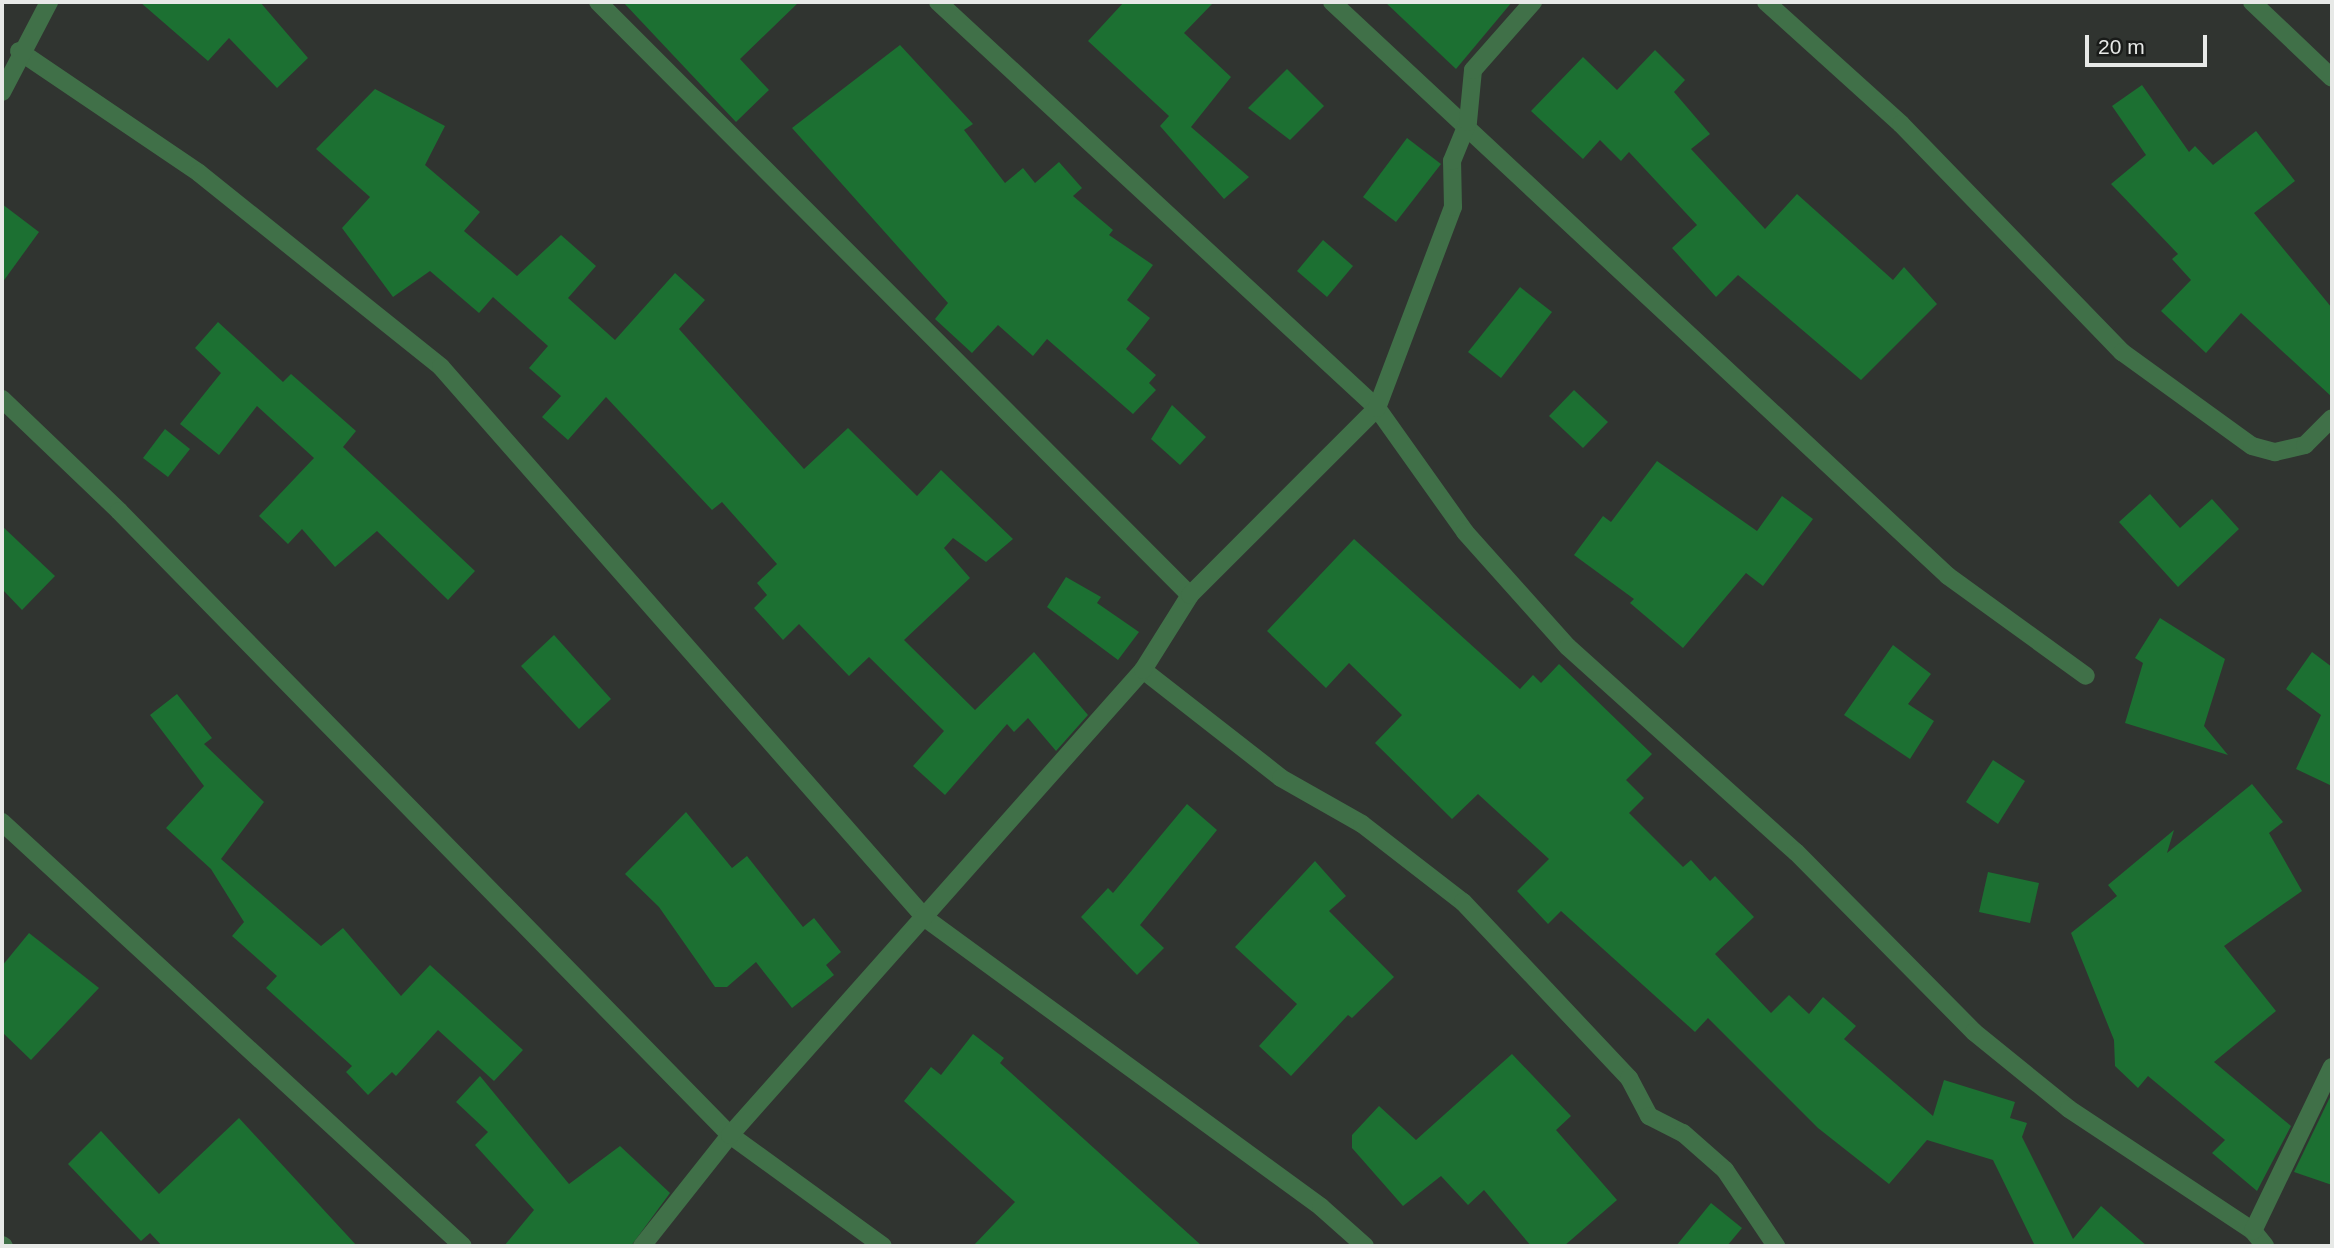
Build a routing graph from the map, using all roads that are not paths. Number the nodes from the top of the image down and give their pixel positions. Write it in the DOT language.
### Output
graph roads {
  1 [pos="49,2"];
  2 [pos="598,2"];
  3 [pos="938,2"];
  4 [pos="1332,2"];
  5 [pos="1533,2"];
  6 [pos="1766,2"];
  7 [pos="2252,2"];
  8 [pos="19,51"];
  9 [pos="2332,78"];
  10 [pos="2,92"];
  11 [pos="1466,130"];
  12 [pos="2,399"];
  13 [pos="1377,408"];
  14 [pos="2332,418"];
  15 [pos="1190,596"];
  16 [pos="1143,670"];
  17 [pos="2086,676"];
  18 [pos="2,822"];
  19 [pos="925,918"];
  20 [pos="2332,1068"];
  21 [pos="730,1135"];
  22 [pos="2253,1231"];
  23 [pos="463,1246"];
  24 [pos="642,1246"];
  25 [pos="883,1246"];
  26 [pos="1365,1246"];
  27 [pos="1776,1246"];
  28 [pos="2265,1246"];
  1 -- 8 [label="street"];
  2 -- 15 [label="street"];
  3 -- 13 [label="street"];
  4 -- 11 [label="street"];
  5 -- 11 [label="street"];
  6 -- 14 [label="street"];
  7 -- 9 [label="street"];
  8 -- 10 [label="street"];
  8 -- 19 [label="street"];
  11 -- 13 [label="street"];
  11 -- 17 [label="street"];
  12 -- 21 [label="street"];
  13 -- 15 [label="street"];
  13 -- 22 [label="street"];
  15 -- 16 [label="street"];
  16 -- 19 [label="street"];
  16 -- 27 [label="street"];
  18 -- 23 [label="street"];
  19 -- 21 [label="street"];
  19 -- 26 [label="street"];
  20 -- 22 [label="street"];
  21 -- 24 [label="street"];
  21 -- 25 [label="street"];
  22 -- 28 [label="street"];
}
